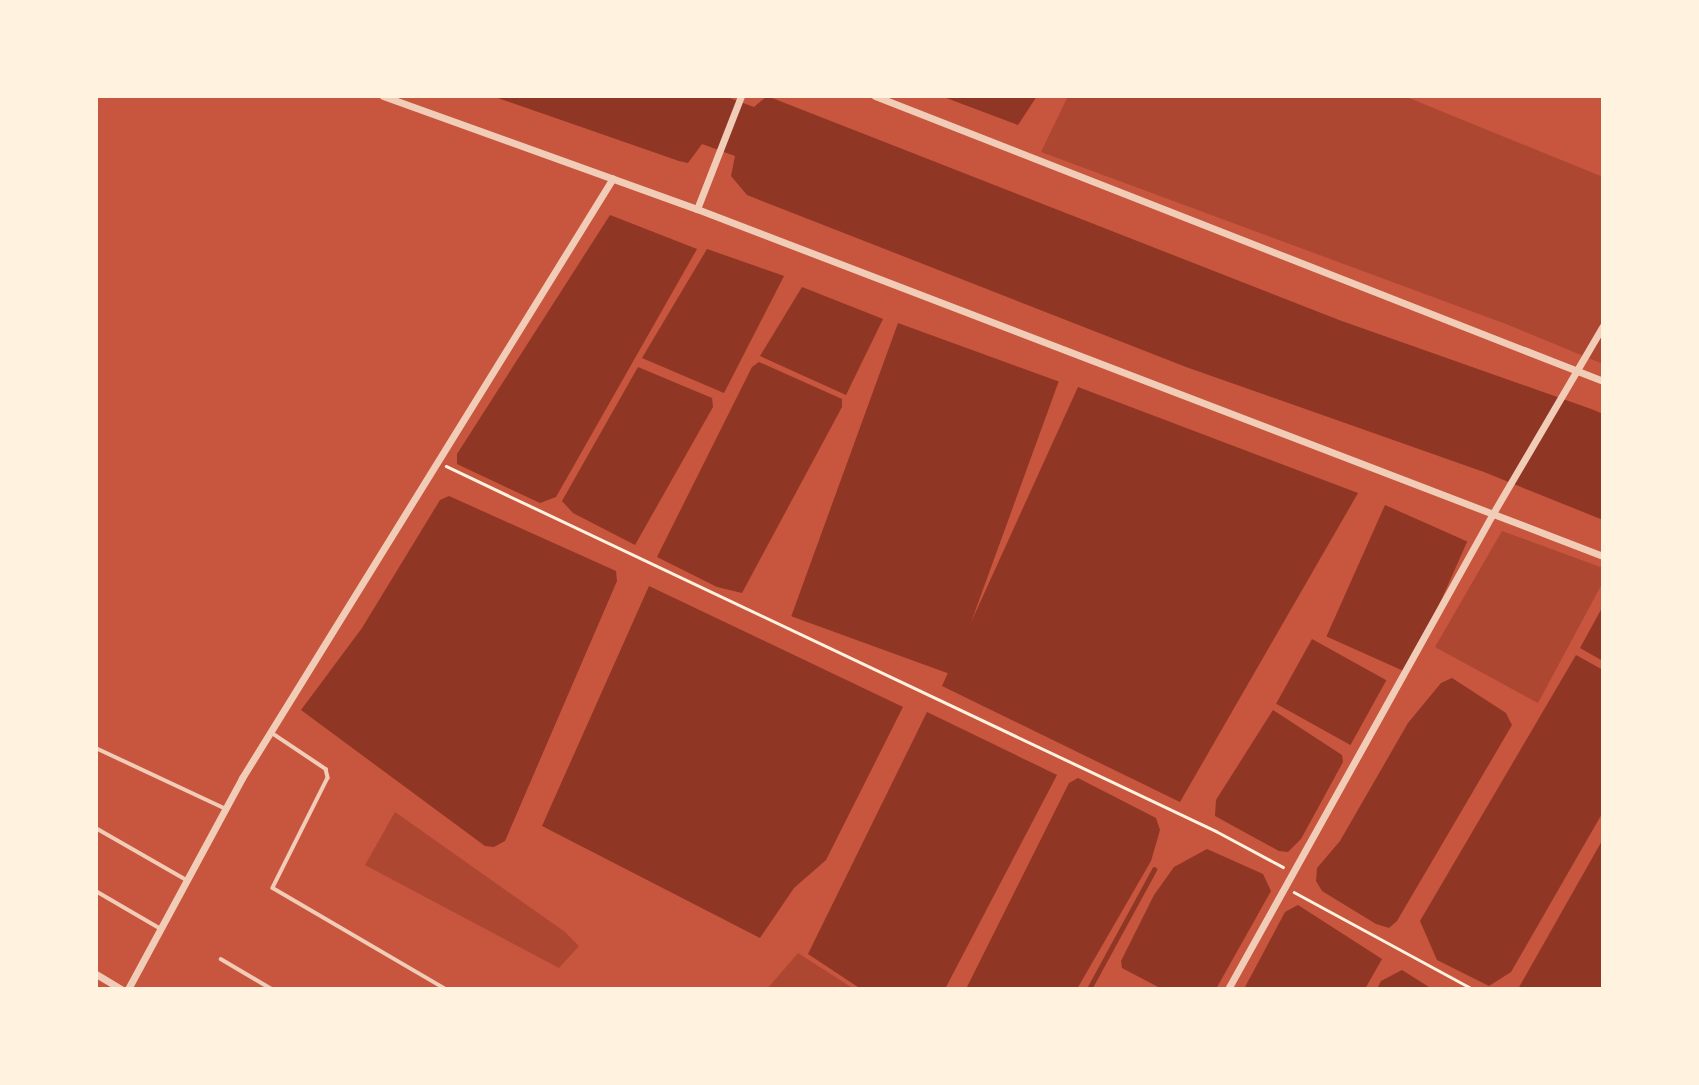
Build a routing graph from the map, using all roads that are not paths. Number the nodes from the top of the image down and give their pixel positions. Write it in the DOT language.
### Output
graph roads {
  1 [pos="383,96"];
  2 [pos="741,96"];
  3 [pos="875,96"];
  4 [pos="613,178"];
  5 [pos="697,209"];
  6 [pos="1603,326"];
  7 [pos="1576,368"];
  8 [pos="1603,381"];
  9 [pos="1492,515"];
  10 [pos="1603,556"];
  11 [pos="271,731"];
  12 [pos="96,748"];
  13 [pos="226,808"];
  14 [pos="96,828"];
  15 [pos="187,880"];
  16 [pos="96,891"];
  17 [pos="161,929"];
  18 [pos="221,959"];
  19 [pos="96,974"];
  20 [pos="121,989"];
  21 [pos="128,989"];
  22 [pos="272,989"];
  23 [pos="446,989"];
  24 [pos="1228,989"];
  1 -- 4 [label="street"];
  2 -- 5 [label="street"];
  3 -- 7 [label="street"];
  4 -- 5 [label="street"];
  4 -- 11 [label="street"];
  5 -- 9 [label="street"];
  6 -- 7 [label="street"];
  7 -- 8 [label="street"];
  7 -- 9 [label="street"];
  9 -- 10 [label="street"];
  9 -- 24 [label="street"];
  11 -- 13 [label="street"];
  11 -- 23 [label="lane"];
  12 -- 13 [label="lane"];
  13 -- 15 [label="street"];
  14 -- 15 [label="lane"];
  15 -- 17 [label="street"];
  16 -- 17 [label="lane"];
  17 -- 21 [label="street"];
  18 -- 22 [label="lane"];
  19 -- 20 [label="street"];
}
